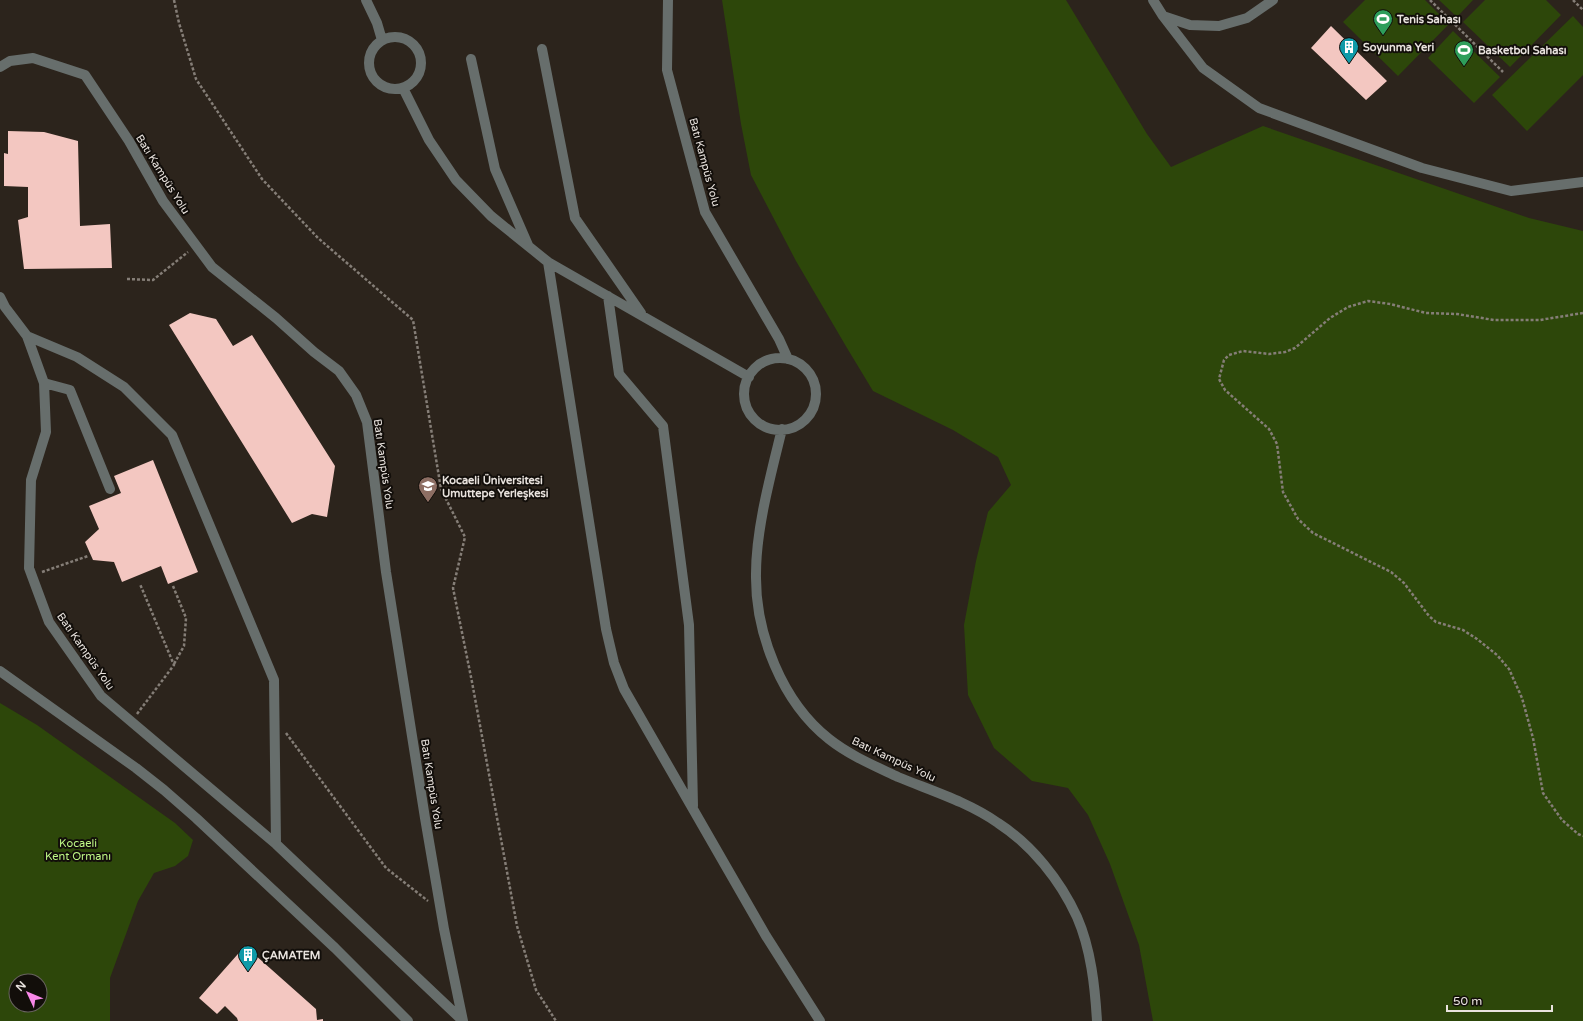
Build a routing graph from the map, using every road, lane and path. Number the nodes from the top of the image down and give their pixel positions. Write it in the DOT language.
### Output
graph roads {
  1 [pos="174,0"];
  2 [pos="366,0"];
  3 [pos="668,0"];
  4 [pos="1152,0"];
  5 [pos="1273,0"];
  6 [pos="1430,0"];
  7 [pos="1573,0"];
  8 [pos="1583,10"];
  9 [pos="1163,16"];
  10 [pos="382,40"];
  11 [pos="542,49"];
  12 [pos="471,59"];
  13 [pos="0,67"];
  14 [pos="1502,72"];
  15 [pos="403,88"];
  16 [pos="1583,182"];
  17 [pos="196,246"];
  18 [pos="529,247"];
  19 [pos="548,262"];
  20 [pos="127,279"];
  21 [pos="608,296"];
  22 [pos="0,297"];
  23 [pos="1583,313"];
  24 [pos="644,316"];
  25 [pos="27,336"];
  26 [pos="788,359"];
  27 [pos="749,377"];
  28 [pos="44,383"];
  29 [pos="782,429"];
  30 [pos="110,489"];
  31 [pos="88,556"];
  32 [pos="32,575"];
  33 [pos="140,584"];
  34 [pos="173,586"];
  35 [pos="174,665"];
  36 [pos="0,671"];
  37 [pos="275,718"];
  38 [pos="131,722"];
  39 [pos="693,808"];
  40 [pos="1583,836"];
  41 [pos="276,844"];
  42 [pos="433,905"];
  43 [pos="408,1021"];
  44 [pos="463,1021"];
  45 [pos="556,1021"];
  46 [pos="820,1021"];
  47 [pos="1097,1021"];
  1 -- 45 [label="path"];
  2 -- 10 [label="street"];
  3 -- 26 [label="street, Batı Kampüs Yolu"];
  4 -- 9 [label="street"];
  5 -- 9 [label="street"];
  6 -- 14 [label="path"];
  7 -- 8 [label="path"];
  9 -- 16 [label="street"];
  10 -- 15 [label="street"];
  10 -- 15 [label="street"];
  11 -- 24 [label="street"];
  12 -- 18 [label="street"];
  13 -- 17 [label="street, Batı Kampüs Yolu"];
  15 -- 18 [label="street"];
  17 -- 20 [label="path"];
  17 -- 44 [label="street, Batı Kampüs Yolu"];
  18 -- 19 [label="street"];
  19 -- 21 [label="street"];
  19 -- 39 [label="street"];
  21 -- 24 [label="street"];
  21 -- 39 [label="street"];
  22 -- 25 [label="street, Batı Kampüs Yolu"];
  23 -- 40 [label="path"];
  24 -- 27 [label="street"];
  25 -- 28 [label="street, Batı Kampüs Yolu"];
  25 -- 37 [label="street"];
  26 -- 27 [label="street"];
  26 -- 29 [label="street"];
  27 -- 29 [label="street"];
  28 -- 30 [label="street"];
  28 -- 32 [label="street, Batı Kampüs Yolu"];
  29 -- 47 [label="street, Batı Kampüs Yolu"];
  31 -- 32 [label="path"];
  32 -- 38 [label="street, Batı Kampüs Yolu"];
  33 -- 35 [label="path"];
  34 -- 35 [label="path"];
  35 -- 38 [label="path"];
  36 -- 43 [label="street"];
  37 -- 41 [label="street"];
  37 -- 42 [label="path"];
  38 -- 41 [label="street, Batı Kampüs Yolu"];
  39 -- 46 [label="street"];
  41 -- 44 [label="street, Batı Kampüs Yolu"];
}
